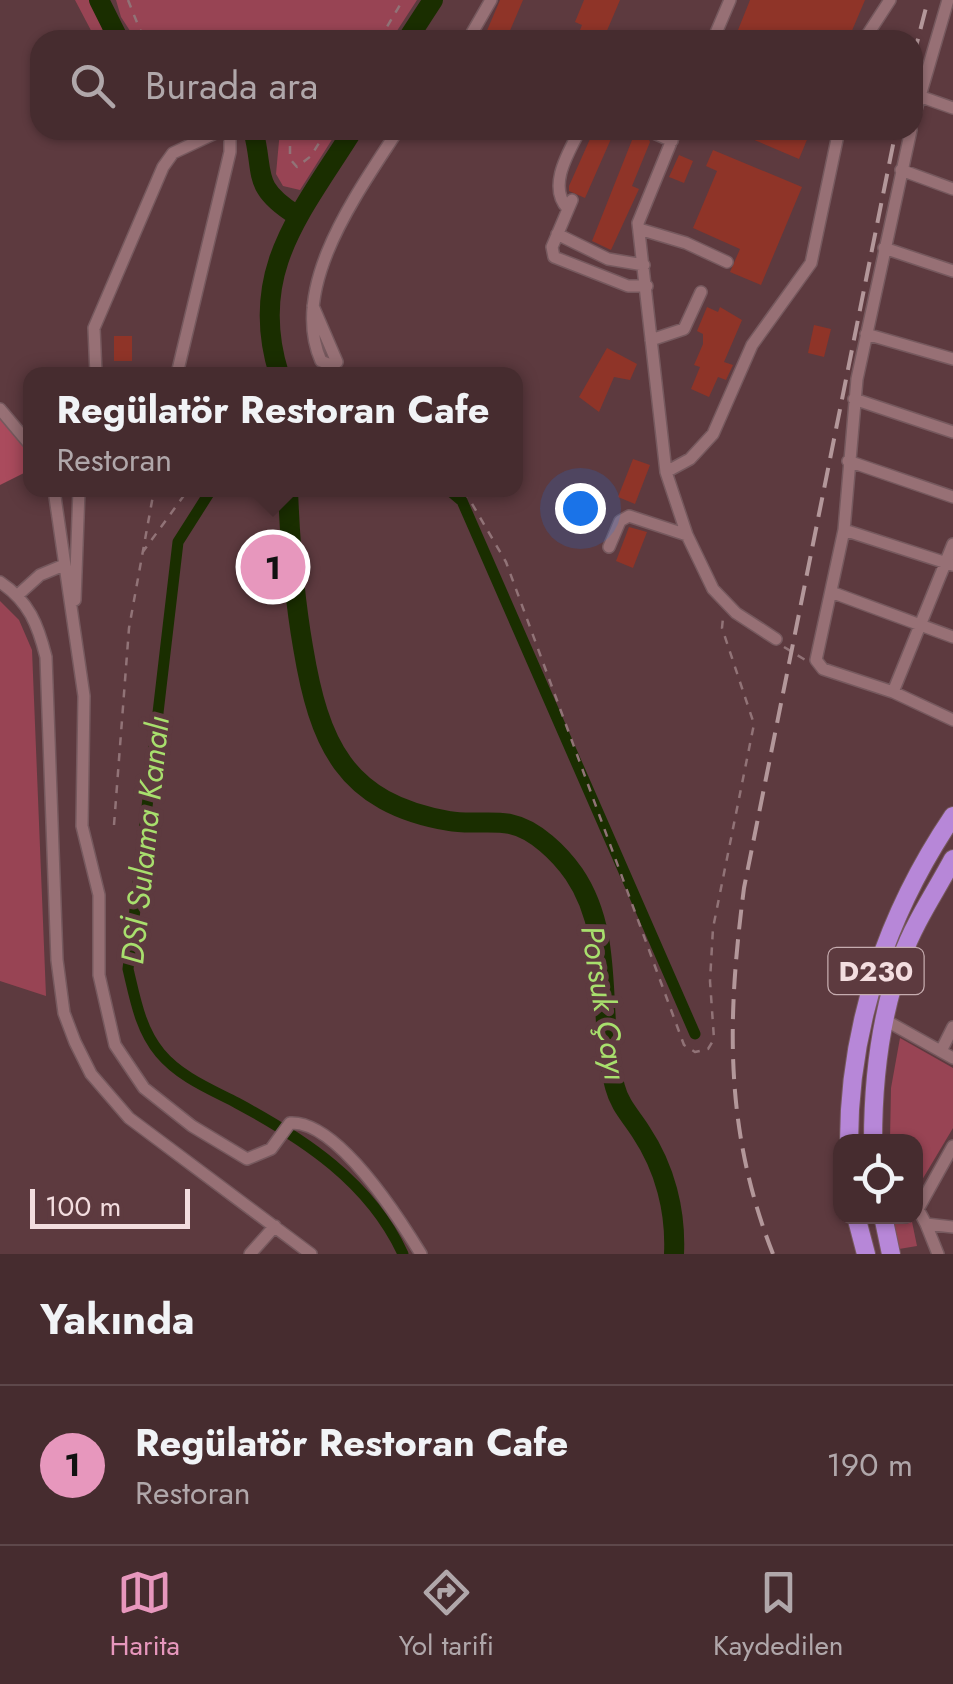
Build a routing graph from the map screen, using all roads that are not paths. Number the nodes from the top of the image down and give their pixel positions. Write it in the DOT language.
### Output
graph roads {
  1 [pos="491,0"];
  2 [pos="730,0"];
  3 [pos="890,0"];
  4 [pos="948,0"];
  5 [pos="947,20"];
  6 [pos="474,30"];
  7 [pos="718,30"];
  8 [pos="870,30"];
  9 [pos="923,85"];
  10 [pos="923,97"];
  11 [pos="953,108"];
  12 [pos="201,140"];
  13 [pos="230,140"];
  14 [pos="391,140"];
  15 [pos="576,140"];
  16 [pos="672,140"];
  17 [pos="837,140"];
  18 [pos="908,140"];
  19 [pos="901,170"];
  20 [pos="953,189"];
  21 [pos="639,229"];
  22 [pos="557,234"];
  23 [pos="884,248"];
  24 [pos="728,262"];
  25 [pos="644,264"];
  26 [pos="953,271"];
  27 [pos="646,286"];
  28 [pos="701,292"];
  29 [pos="312,306"];
  30 [pos="866,334"];
  31 [pos="652,340"];
  32 [pos="953,359"];
  33 [pos="96,367"];
  34 [pos="179,367"];
  35 [pos="854,399"];
  36 [pos="0,410"];
  37 [pos="953,432"];
  38 [pos="23,438"];
  39 [pos="848,461"];
  40 [pos="666,472"];
  41 [pos="55,497"];
  42 [pos="79,497"];
  43 [pos="953,498"];
  44 [pos="844,530"];
  45 [pos="687,535"];
  46 [pos="953,544"];
  47 [pos="609,547"];
  48 [pos="949,564"];
  49 [pos="64,565"];
  50 [pos="0,582"];
  51 [pos="831,592"];
  52 [pos="19,594"];
  53 [pos="74,613"];
  54 [pos="919,625"];
  55 [pos="953,637"];
  56 [pos="776,639"];
  57 [pos="892,692"];
  58 [pos="953,720"];
  59 [pos="953,816"];
  60 [pos="953,859"];
  61 [pos="883,1019"];
  62 [pos="953,1026"];
  63 [pos="947,1054"];
  64 [pos="849,1134"];
  65 [pos="873,1134"];
  66 [pos="953,1146"];
  67 [pos="858,1224"];
  68 [pos="884,1224"];
  69 [pos="926,1224"];
  70 [pos="274,1226"];
  71 [pos="953,1227"];
  72 [pos="250,1254"];
  73 [pos="311,1254"];
  74 [pos="421,1254"];
  75 [pos="866,1254"];
  76 [pos="891,1254"];
  77 [pos="938,1254"];
  1 -- 6 [label="street"];
  2 -- 7 [label="street"];
  3 -- 8 [label="street"];
  4 -- 5 [label="street"];
  5 -- 9 [label="street"];
  10 -- 11 [label="street"];
  12 -- 33 [label="street"];
  13 -- 34 [label="street"];
  14 -- 29 [label="street"];
  15 -- 22 [label="street"];
  16 -- 21 [label="street"];
  17 -- 40 [label="street"];
  18 -- 19 [label="street"];
  19 -- 20 [label="street"];
  19 -- 23 [label="street"];
  21 -- 24 [label="street"];
  21 -- 25 [label="street"];
  22 -- 25 [label="street"];
  22 -- 27 [label="street"];
  23 -- 26 [label="street"];
  23 -- 30 [label="street"];
  25 -- 27 [label="street"];
  27 -- 31 [label="street"];
  28 -- 31 [label="street"];
  30 -- 32 [label="street"];
  30 -- 35 [label="street"];
  31 -- 40 [label="street"];
  35 -- 37 [label="street"];
  35 -- 39 [label="street"];
  36 -- 38 [label="street"];
  39 -- 43 [label="street"];
  39 -- 44 [label="street"];
  40 -- 45 [label="street"];
  41 -- 49 [label="street"];
  42 -- 53 [label="street"];
  44 -- 48 [label="street"];
  44 -- 51 [label="street"];
  45 -- 47 [label="street"];
  45 -- 56 [label="street"];
  46 -- 48 [label="street"];
  48 -- 54 [label="street"];
  49 -- 52 [label="street"];
  49 -- 53 [label="street"];
  50 -- 52 [label="street"];
  51 -- 54 [label="street"];
  51 -- 57 [label="street"];
  52 -- 70 [label="street"];
  53 -- 74 [label="street"];
  54 -- 55 [label="street"];
  54 -- 57 [label="street"];
  57 -- 58 [label="street"];
  59 -- 64 [label="highway, D230"];
  60 -- 61 [label="highway, D230"];
  61 -- 63 [label="street"];
  61 -- 65 [label="highway, D230"];
  62 -- 63 [label="street"];
  66 -- 69 [label="street"];
  67 -- 75 [label="highway"];
  68 -- 76 [label="highway"];
  69 -- 71 [label="street"];
  69 -- 77 [label="street"];
  70 -- 72 [label="street"];
  70 -- 73 [label="street"];
}
